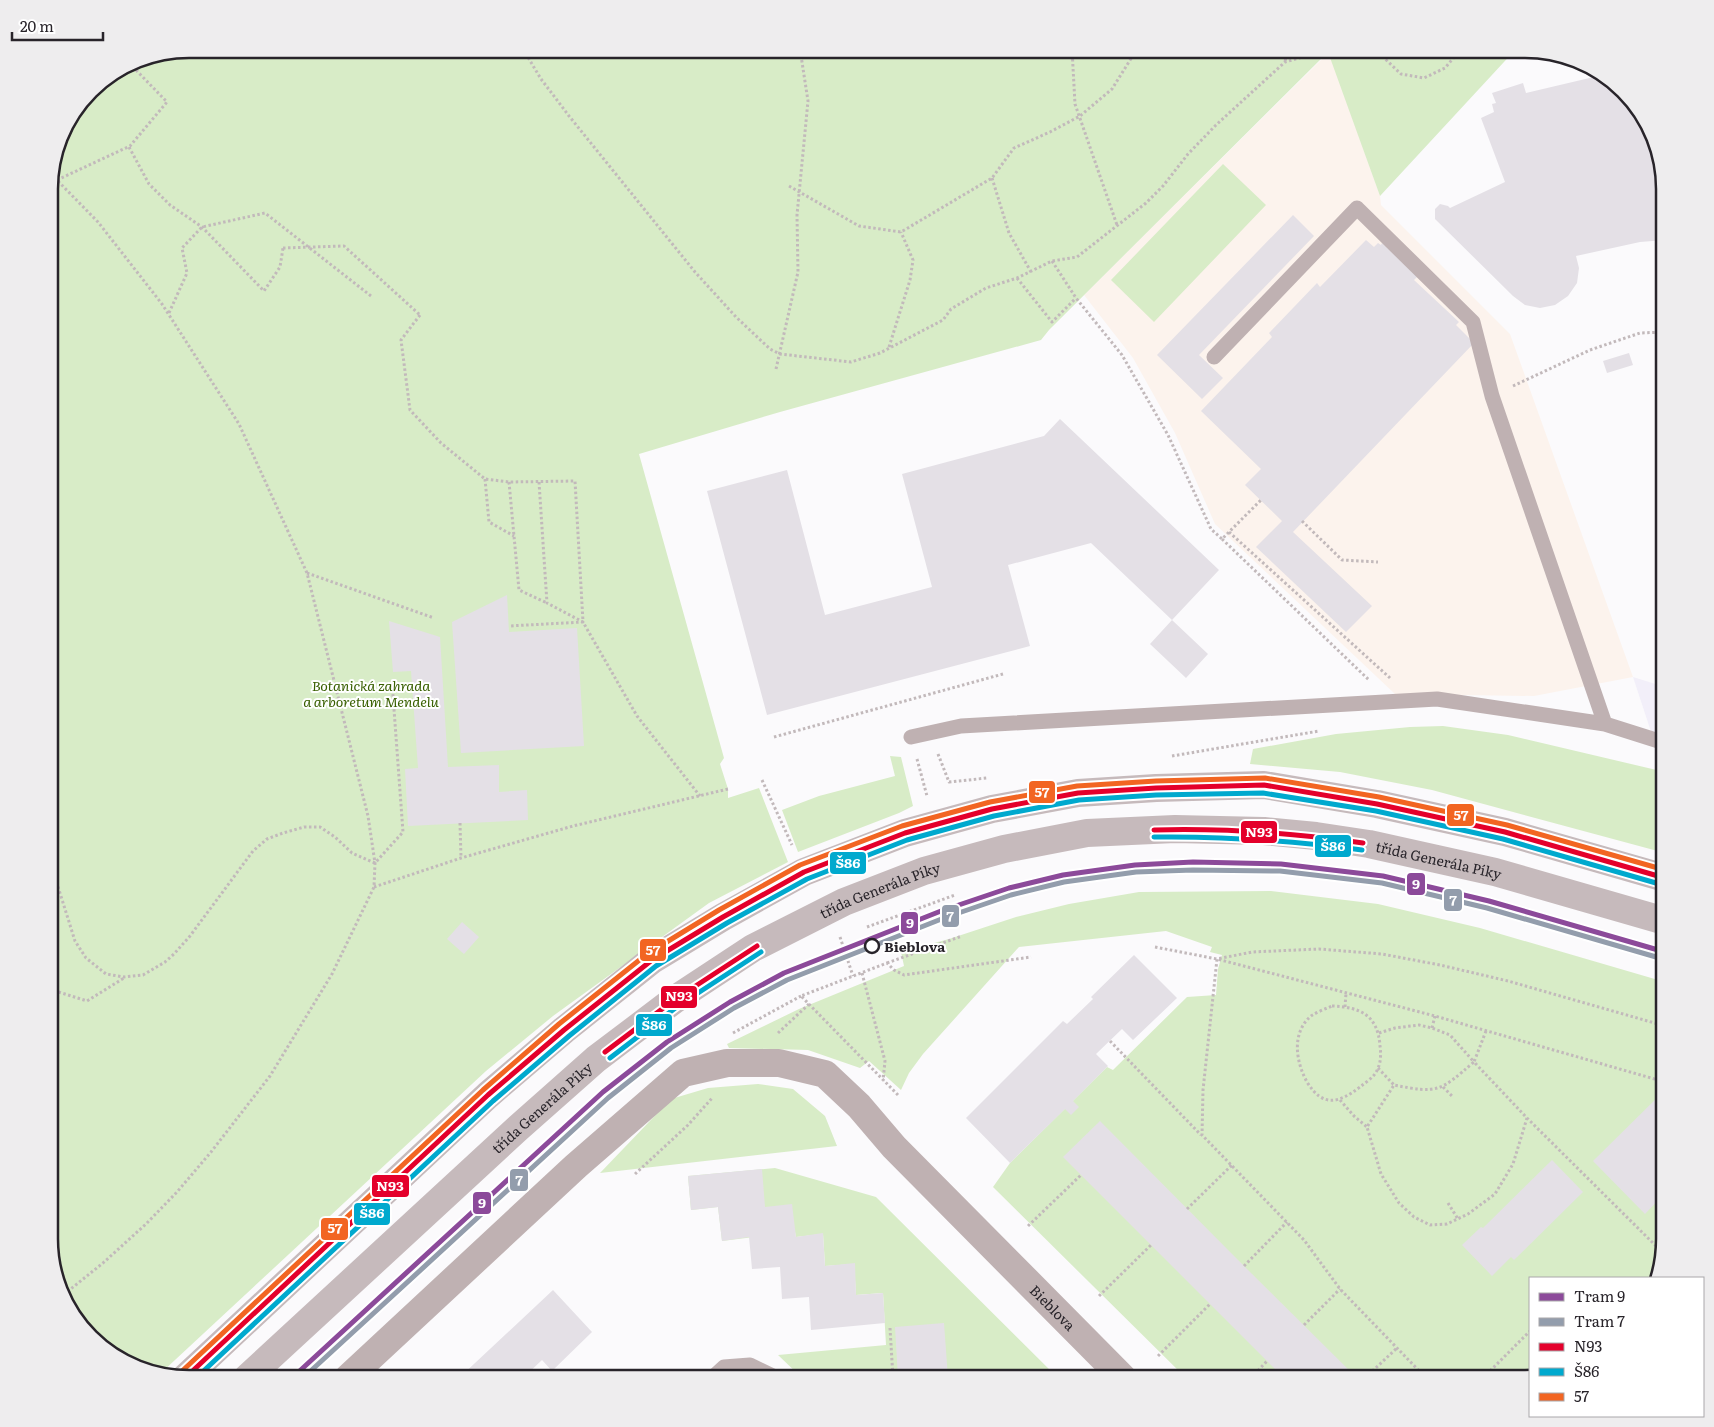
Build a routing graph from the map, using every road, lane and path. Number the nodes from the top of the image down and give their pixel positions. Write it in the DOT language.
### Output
graph roads {
  1 [pos="528,57"];
  2 [pos="801,57"];
  3 [pos="1072,57"];
  4 [pos="1132,57"];
  5 [pos="1287,57"];
  6 [pos="1303,57"];
  7 [pos="1382,57"];
  8 [pos="1454,57"];
  9 [pos="1285,62"];
  10 [pos="135,69"];
  11 [pos="1080,116"];
  12 [pos="129,146"];
  13 [pos="992,178"];
  14 [pos="58,179"];
  15 [pos="58,181"];
  16 [pos="789,186"];
  17 [pos="798,192"];
  18 [pos="1117,225"];
  19 [pos="202,227"];
  20 [pos="901,232"];
  21 [pos="1052,262"];
  22 [pos="1031,272"];
  23 [pos="1017,278"];
  24 [pos="371,296"];
  25 [pos="1076,298"];
  26 [pos="168,314"];
  27 [pos="1656,332"];
  28 [pos="889,348"];
  29 [pos="780,354"];
  30 [pos="1214,358"];
  31 [pos="776,369"];
  32 [pos="1492,396"];
  33 [pos="485,479"];
  34 [pos="509,482"];
  35 [pos="539,482"];
  36 [pos="1261,500"];
  37 [pos="1302,522"];
  38 [pos="1229,532"];
  39 [pos="514,536"];
  40 [pos="1222,539"];
  41 [pos="1378,562"];
  42 [pos="307,573"];
  43 [pos="547,603"];
  44 [pos="434,618"];
  45 [pos="584,622"];
  46 [pos="509,626"];
  47 [pos="1359,670"];
  48 [pos="1003,674"];
  49 [pos="392,682"];
  50 [pos="1414,700"];
  51 [pos="1605,724"];
  52 [pos="1327,730"];
  53 [pos="774,737"];
  54 [pos="1656,740"];
  55 [pos="913,743"];
  56 [pos="1166,757"];
  57 [pos="988,778"];
  58 [pos="762,780"];
  59 [pos="728,789"];
  60 [pos="700,796"];
  61 [pos="928,802"];
  62 [pos="460,823"];
  63 [pos="461,858"];
  64 [pos="375,863"];
  65 [pos="804,872"];
  66 [pos="1656,875"];
  67 [pos="374,887"];
  68 [pos="58,888"];
  69 [pos="964,892"];
  70 [pos="1656,918"];
  71 [pos="866,928"];
  72 [pos="848,934"];
  73 [pos="962,936"];
  74 [pos="1155,947"];
  75 [pos="1031,957"];
  76 [pos="1216,960"];
  77 [pos="887,963"];
  78 [pos="862,973"];
  79 [pos="853,976"];
  80 [pos="124,977"];
  81 [pos="58,992"];
  82 [pos="1346,993"];
  83 [pos="801,996"];
  84 [pos="1345,1007"];
  85 [pos="1435,1016"];
  86 [pos="1656,1023"];
  87 [pos="1432,1028"];
  88 [pos="1486,1031"];
  89 [pos="1380,1033"];
  90 [pos="731,1034"];
  91 [pos="1110,1041"];
  92 [pos="1474,1062"];
  93 [pos="744,1063"];
  94 [pos="1378,1068"];
  95 [pos="1656,1079"];
  96 [pos="883,1081"];
  97 [pos="1394,1086"];
  98 [pos="1443,1087"];
  99 [pos="898,1095"];
  100 [pos="1454,1097"];
  101 [pos="1340,1100"];
  102 [pos="1527,1118"];
  103 [pos="1367,1127"];
  104 [pos="1202,1135"];
  105 [pos="1232,1166"];
  106 [pos="635,1174"];
  107 [pos="1081,1175"];
  108 [pos="1448,1203"];
  109 [pos="1187,1209"];
  110 [pos="1458,1219"];
  111 [pos="1287,1222"];
  112 [pos="1028,1226"];
  113 [pos="1150,1245"];
  114 [pos="1656,1246"];
  115 [pos="1244,1266"];
  116 [pos="1340,1289"];
  117 [pos="68,1291"];
  118 [pos="1099,1296"];
  119 [pos="1210,1304"];
  120 [pos="1304,1325"];
  121 [pos="890,1328"];
  122 [pos="1529,1332"];
  123 [pos="1397,1348"];
  124 [pos="1158,1356"];
  125 [pos="1267,1361"];
  126 [pos="194,1370"];
  127 [pos="256,1370"];
  128 [pos="357,1370"];
  129 [pos="721,1370"];
  130 [pos="760,1370"];
  131 [pos="893,1370"];
  132 [pos="1115,1370"];
  133 [pos="1259,1370"];
  134 [pos="1374,1370"];
  135 [pos="1418,1370"];
  136 [pos="1491,1370"];
  1 -- 29 [label="path"];
  2 -- 17 [label="path"];
  3 -- 11 [label="path"];
  4 -- 11 [label="path"];
  5 -- 9 [label="path"];
  6 -- 9 [label="path"];
  7 -- 8 [label="path"];
  9 -- 18 [label="path"];
  10 -- 12 [label="path"];
  11 -- 13 [label="path"];
  11 -- 18 [label="path"];
  12 -- 14 [label="path"];
  12 -- 19 [label="path"];
  13 -- 20 [label="path"];
  13 -- 22 [label="path"];
  15 -- 26 [label="path"];
  16 -- 17 [label="path"];
  17 -- 20 [label="path"];
  17 -- 29 [label="path"];
  18 -- 21 [label="path"];
  19 -- 24 [label="path"];
  19 -- 26 [label="path"];
  19 -- 33 [label="path, bridge"];
  20 -- 28 [label="path"];
  21 -- 22 [label="path"];
  21 -- 25 [label="path"];
  22 -- 23 [label="path"];
  23 -- 25 [label="path"];
  23 -- 28 [label="path"];
  25 -- 40 [label="path"];
  26 -- 42 [label="path"];
  27 -- 32 [label="path"];
  28 -- 29 [label="path"];
  29 -- 31 [label="path"];
  30 -- 32 [label="lane"];
  32 -- 51 [label="lane"];
  33 -- 34 [label="path"];
  33 -- 39 [label="path"];
  34 -- 35 [label="path"];
  34 -- 39 [label="path"];
  35 -- 43 [label="path"];
  35 -- 45 [label="path"];
  36 -- 38 [label="path"];
  37 -- 41 [label="path"];
  38 -- 40 [label="path"];
  38 -- 50 [label="path"];
  39 -- 43 [label="path"];
  40 -- 47 [label="path"];
  42 -- 44 [label="path"];
  42 -- 64 [label="path"];
  43 -- 45 [label="path"];
  45 -- 46 [label="path"];
  45 -- 60 [label="path"];
  48 -- 53 [label="path"];
  49 -- 64 [label="path"];
  50 -- 51 [label="lane"];
  50 -- 55 [label="lane"];
  51 -- 54 [label="lane"];
  52 -- 56 [label="path"];
  55 -- 57 [label="path"];
  55 -- 61 [label="path"];
  58 -- 65 [label="path"];
  59 -- 60 [label="path"];
  60 -- 63 [label="path"];
  62 -- 63 [label="path"];
  63 -- 67 [label="path"];
  64 -- 67 [label="path"];
  64 -- 80 [label="path"];
  65 -- 66 [label="main road"];
  65 -- 126 [label="main road"];
  67 -- 117 [label="path"];
  68 -- 80 [label="path"];
  69 -- 71 [label="path"];
  70 -- 127 [label="main road, třída Generála Píky"];
  72 -- 79 [label="path"];
  73 -- 77 [label="path"];
  74 -- 76 [label="path"];
  75 -- 77 [label="path"];
  76 -- 82 [label="path"];
  76 -- 86 [label="path"];
  76 -- 104 [label="path"];
  77 -- 78 [label="path"];
  78 -- 79 [label="path"];
  78 -- 96 [label="path"];
  79 -- 83 [label="path"];
  80 -- 81 [label="path"];
  82 -- 84 [label="path"];
  82 -- 85 [label="path"];
  83 -- 90 [label="path"];
  83 -- 96 [label="path"];
  84 -- 89 [label="path"];
  84 -- 101 [label="path"];
  85 -- 87 [label="path"];
  85 -- 88 [label="path"];
  87 -- 89 [label="path"];
  87 -- 92 [label="path"];
  88 -- 92 [label="path"];
  88 -- 95 [label="path"];
  89 -- 94 [label="path"];
  91 -- 104 [label="path"];
  92 -- 98 [label="path"];
  92 -- 102 [label="path"];
  93 -- 106 [label="path"];
  93 -- 128 [label="street"];
  93 -- 132 [label="street, Bieblova"];
  94 -- 97 [label="path"];
  94 -- 101 [label="path"];
  96 -- 99 [label="path"];
  97 -- 98 [label="path"];
  97 -- 103 [label="path"];
  98 -- 100 [label="path"];
  101 -- 103 [label="path"];
  102 -- 110 [label="path"];
  102 -- 114 [label="path"];
  103 -- 110 [label="path"];
  104 -- 105 [label="path"];
  105 -- 109 [label="path"];
  105 -- 111 [label="path"];
  107 -- 112 [label="path"];
  108 -- 110 [label="path"];
  111 -- 115 [label="path"];
  111 -- 116 [label="path"];
  113 -- 118 [label="path"];
  116 -- 120 [label="path"];
  116 -- 123 [label="path"];
  119 -- 124 [label="path"];
  121 -- 131 [label="path"];
  122 -- 136 [label="path"];
  123 -- 134 [label="path"];
  123 -- 135 [label="path"];
  125 -- 133 [label="path"];
  129 -- 130 [label="lane"];
}
